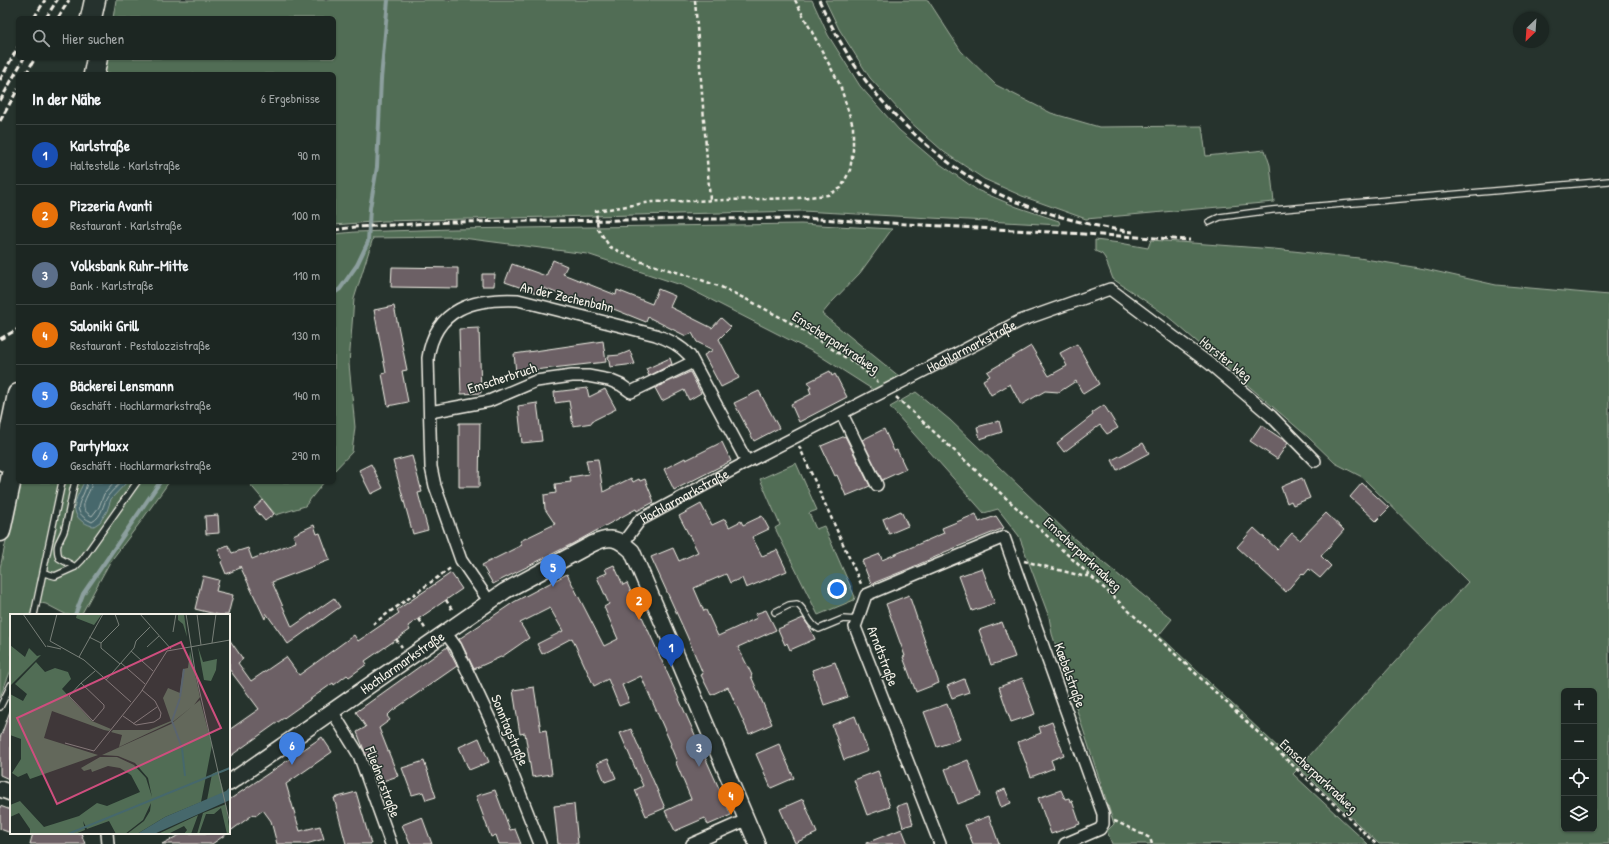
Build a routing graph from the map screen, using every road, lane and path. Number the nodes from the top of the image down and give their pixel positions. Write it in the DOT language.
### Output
graph roads {
  1 [pos="695,0"];
  2 [pos="795,0"];
  3 [pos="84,60"];
  4 [pos="97,60"];
  5 [pos="80,72"];
  6 [pos="94,72"];
  7 [pos="1609,181"];
  8 [pos="710,200"];
  9 [pos="1209,222"];
  10 [pos="1110,289"];
  11 [pos="693,362"];
  12 [pos="888,390"];
  13 [pos="16,403"];
  14 [pos="430,412"];
  15 [pos="842,414"];
  16 [pos="795,438"];
  17 [pos="16,455"];
  18 [pos="1315,461"];
  19 [pos="747,462"];
  20 [pos="0,479"];
  21 [pos="62,484"];
  22 [pos="74,484"];
  23 [pos="77,484"];
  24 [pos="136,484"];
  25 [pos="877,485"];
  26 [pos="72,493"];
  27 [pos="0,531"];
  28 [pos="623,543"];
  29 [pos="1012,559"];
  30 [pos="461,560"];
  31 [pos="75,567"];
  32 [pos="44,573"];
  33 [pos="1091,576"];
  34 [pos="866,596"];
  35 [pos="489,601"];
  36 [pos="775,612"];
  37 [pos="34,614"];
  38 [pos="858,620"];
  39 [pos="373,624"];
  40 [pos="446,632"];
  41 [pos="10,687"];
  42 [pos="0,706"];
  43 [pos="332,711"];
  44 [pos="230,781"];
  45 [pos="0,789"];
  46 [pos="10,793"];
  47 [pos="746,820"];
  48 [pos="1103,822"];
  49 [pos="107,834"];
  50 [pos="108,844"];
  51 [pos="391,844"];
  52 [pos="540,844"];
  53 [pos="692,844"];
  54 [pos="757,844"];
  55 [pos="940,844"];
  56 [pos="1065,844"];
  57 [pos="1152,844"];
  58 [pos="1376,844"];
  1 -- 8 [label="path"];
  2 -- 8 [label="path, Emscherparkradweg"];
  3 -- 5 [label="highway"];
  4 -- 6 [label="highway"];
  7 -- 9 [label="lane"];
  8 -- 12 [label="path, Emscherparkradweg"];
  10 -- 12 [label="street, Hochlarmarkstraße"];
  10 -- 18 [label="street, Horster Weg"];
  11 -- 14 [label="street, Emscherbruch"];
  11 -- 14 [label="street, An der Zechenbahn"];
  11 -- 19 [label="street, An der Zechenbahn"];
  12 -- 15 [label="street, Hochlarmarkstraße"];
  12 -- 33 [label="path, Emscherparkradweg"];
  13 -- 20 [label="highway"];
  14 -- 30 [label="street, An der Zechenbahn"];
  15 -- 16 [label="street, Hochlarmarkstraße"];
  15 -- 25 [label="street"];
  16 -- 19 [label="street, Hochlarmarkstraße"];
  16 -- 34 [label="path"];
  17 -- 27 [label="highway"];
  19 -- 28 [label="street, Hochlarmarkstraße"];
  21 -- 32 [label="lane"];
  22 -- 26 [label="lane"];
  23 -- 26 [label="lane"];
  24 -- 31 [label="lane"];
  26 -- 31 [label="lane"];
  28 -- 35 [label="street, Hochlarmarkstraße"];
  28 -- 47 [label="street"];
  29 -- 33 [label="path"];
  29 -- 34 [label="street, Kaebelstraße"];
  29 -- 48 [label="street, Kaebelstraße"];
  30 -- 35 [label="street, An der Zechenbahn"];
  30 -- 39 [label="path"];
  31 -- 32 [label="lane"];
  32 -- 37 [label="lane"];
  33 -- 58 [label="path, Emscherparkradweg"];
  34 -- 38 [label="street, Arndtstraße"];
  35 -- 40 [label="street, Hochlarmarkstraße"];
  36 -- 38 [label="lane"];
  38 -- 55 [label="street, Arndtstraße"];
  40 -- 43 [label="street, Hochlarmarkstraße"];
  40 -- 52 [label="street, Sonntagstraße"];
  41 -- 42 [label="lane"];
  43 -- 44 [label="street, Hochlarmarkstraße"];
  43 -- 51 [label="street, Fliednerstraße"];
  45 -- 46 [label="street"];
  47 -- 53 [label="street"];
  47 -- 54 [label="street"];
  48 -- 56 [label="street"];
  48 -- 57 [label="path"];
  49 -- 50 [label="street"];
}
